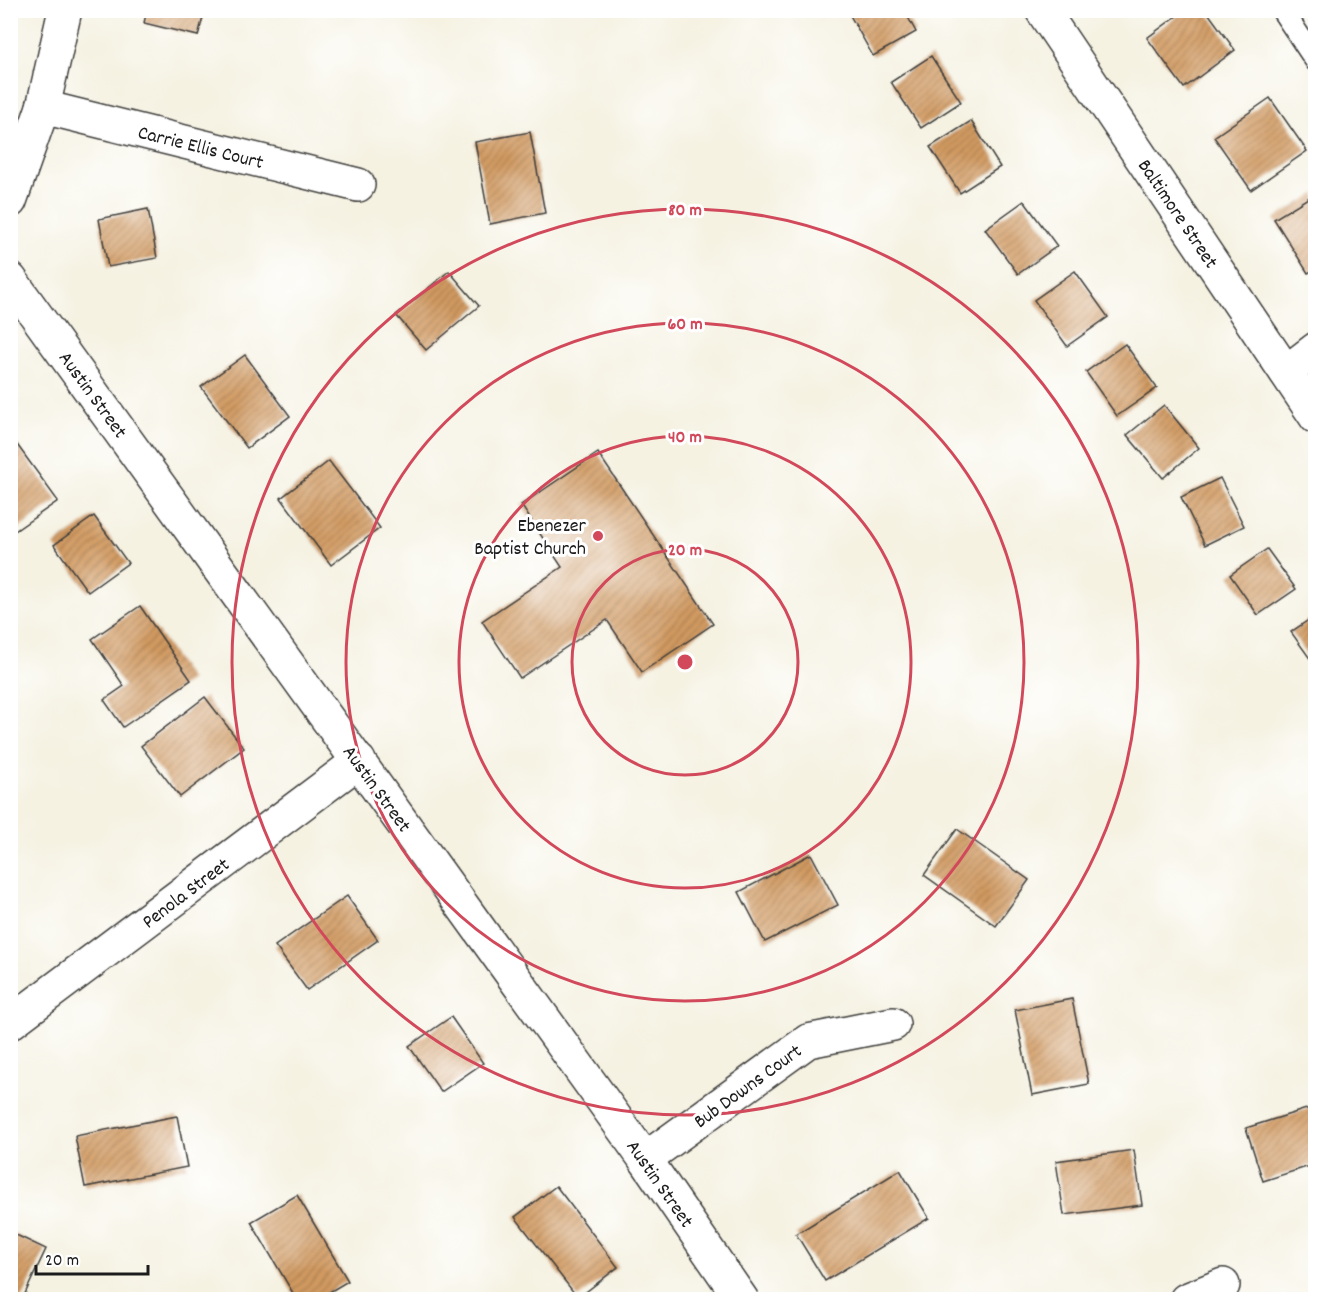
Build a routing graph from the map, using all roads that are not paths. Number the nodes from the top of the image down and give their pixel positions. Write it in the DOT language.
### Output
graph roads {
  1 [pos="65,10"];
  2 [pos="1042,10"];
  3 [pos="1282,10"];
  4 [pos="1316,61"];
  5 [pos="43,107"];
  6 [pos="358,185"];
  7 [pos="10,201"];
  8 [pos="14,289"];
  9 [pos="1316,349"];
  10 [pos="1286,372"];
  11 [pos="1316,417"];
  12 [pos="359,761"];
  13 [pos="10,1023"];
  14 [pos="893,1024"];
  15 [pos="645,1159"];
  16 [pos="1223,1285"];
  17 [pos="742,1299"];
  18 [pos="1186,1299"];
  1 -- 5 [label="street"];
  2 -- 10 [label="street, Baltimore Street"];
  3 -- 4 [label="lane"];
  5 -- 6 [label="street, Carrie Ellis Court"];
  5 -- 7 [label="street"];
  8 -- 12 [label="street, Austin Street"];
  9 -- 10 [label="street"];
  10 -- 11 [label="street, Baltimore Street"];
  12 -- 13 [label="street, Penola Street"];
  12 -- 15 [label="street, Austin Street"];
  14 -- 15 [label="street, Bub Downs Court"];
  15 -- 17 [label="street, Austin Street"];
  16 -- 18 [label="street"];
}
